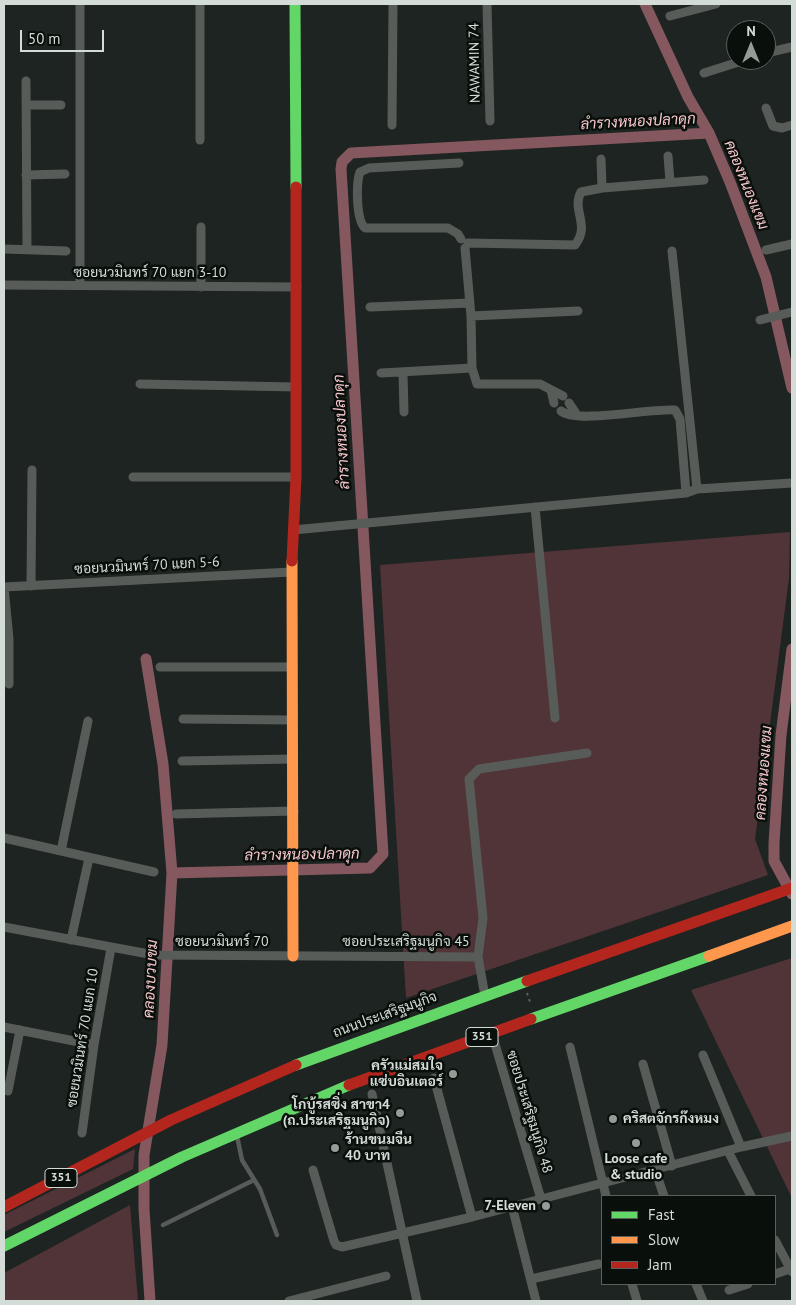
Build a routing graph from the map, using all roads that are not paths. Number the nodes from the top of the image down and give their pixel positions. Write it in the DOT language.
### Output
graph roads {
  1 [pos="80,4"];
  2 [pos="200,4"];
  3 [pos="295,4"];
  4 [pos="394,4"];
  5 [pos="487,4"];
  6 [pos="716,4"];
  7 [pos="670,16"];
  8 [pos="792,47"];
  9 [pos="776,51"];
  10 [pos="726,66"];
  11 [pos="704,73"];
  12 [pos="26,82"];
  13 [pos="26,105"];
  14 [pos="61,105"];
  15 [pos="766,108"];
  16 [pos="490,121"];
  17 [pos="392,125"];
  18 [pos="792,125"];
  19 [pos="200,140"];
  20 [pos="668,156"];
  21 [pos="601,159"];
  22 [pos="459,163"];
  23 [pos="65,174"];
  24 [pos="26,175"];
  25 [pos="704,180"];
  26 [pos="670,182"];
  27 [pos="602,188"];
  28 [pos="201,227"];
  29 [pos="464,243"];
  30 [pos="792,244"];
  31 [pos="4,249"];
  32 [pos="27,249"];
  33 [pos="766,250"];
  34 [pos="66,251"];
  35 [pos="672,251"];
  36 [pos="4,285"];
  37 [pos="80,286"];
  38 [pos="201,287"];
  39 [pos="296,287"];
  40 [pos="470,302"];
  41 [pos="370,307"];
  42 [pos="578,311"];
  43 [pos="789,313"];
  44 [pos="471,316"];
  45 [pos="760,320"];
  46 [pos="472,368"];
  47 [pos="403,372"];
  48 [pos="381,373"];
  49 [pos="140,384"];
  50 [pos="296,387"];
  51 [pos="551,390"];
  52 [pos="554,403"];
  53 [pos="561,411"];
  54 [pos="404,412"];
  55 [pos="577,416"];
  56 [pos="32,470"];
  57 [pos="133,477"];
  58 [pos="296,477"];
  59 [pos="792,483"];
  60 [pos="697,489"];
  61 [pos="686,493"];
  62 [pos="535,507"];
  63 [pos="293,530"];
  64 [pos="291,572"];
  65 [pos="32,586"];
  66 [pos="4,587"];
  67 [pos="160,667"];
  68 [pos="292,667"];
  69 [pos="9,684"];
  70 [pos="555,718"];
  71 [pos="183,719"];
  72 [pos="293,720"];
  73 [pos="88,721"];
  74 [pos="587,753"];
  75 [pos="293,760"];
  76 [pos="182,761"];
  77 [pos="294,811"];
  78 [pos="176,814"];
  79 [pos="4,838"];
  80 [pos="62,851"];
  81 [pos="89,858"];
  82 [pos="154,872"];
  83 [pos="792,888"];
  84 [pos="4,926"];
  85 [pos="789,927"];
  86 [pos="71,940"];
  87 [pos="111,948"];
  88 [pos="293,956"];
  89 [pos="478,956"];
  90 [pos="485,996"];
  91 [pos="4,1027"];
  92 [pos="20,1030"];
  93 [pos="492,1034"];
  94 [pos="94,1045"];
  95 [pos="570,1047"];
  96 [pos="703,1055"];
  97 [pos="643,1064"];
  98 [pos="434,1078"];
  99 [pos="8,1091"];
  100 [pos="372,1094"];
  101 [pos="236,1132"];
  102 [pos="82,1133"];
  103 [pos="792,1136"];
  104 [pos="741,1147"];
  105 [pos="728,1151"];
  106 [pos="672,1166"];
  107 [pos="313,1170"];
  108 [pos="655,1170"];
  109 [pos="254,1180"];
  110 [pos="603,1184"];
  111 [pos="606,1195"];
  112 [pos="664,1195"];
  113 [pos="750,1195"];
  114 [pos="541,1199"];
  115 [pos="512,1206"];
  116 [pos="4,1207"];
  117 [pos="472,1218"];
  118 [pos="162,1225"];
  119 [pos="403,1233"];
  120 [pos="277,1236"];
  121 [pos="776,1242"];
  122 [pos="4,1246"];
  123 [pos="599,1264"];
  124 [pos="791,1270"];
  125 [pos="776,1274"];
  126 [pos="386,1276"];
  127 [pos="531,1279"];
  128 [pos="632,1285"];
  129 [pos="696,1285"];
  130 [pos="745,1285"];
  131 [pos="729,1290"];
  132 [pos="302,1300"];
  133 [pos="289,1301"];
  134 [pos="417,1301"];
  135 [pos="536,1301"];
  136 [pos="637,1301"];
  137 [pos="703,1301"];
  1 -- 37 [label="street"];
  2 -- 19 [label="street"];
  3 -- 39 [label="main road"];
  4 -- 17 [label="street"];
  5 -- 16 [label="street, NAWAMIN 74"];
  6 -- 7 [label="street"];
  8 -- 9 [label="street"];
  10 -- 11 [label="street"];
  12 -- 13 [label="street"];
  13 -- 14 [label="street"];
  13 -- 24 [label="street"];
  15 -- 18 [label="street"];
  20 -- 26 [label="street"];
  21 -- 27 [label="street"];
  22 -- 29 [label="street"];
  23 -- 24 [label="street"];
  24 -- 32 [label="street"];
  25 -- 26 [label="street"];
  26 -- 27 [label="street"];
  27 -- 29 [label="street"];
  28 -- 38 [label="street"];
  29 -- 40 [label="street"];
  30 -- 33 [label="street"];
  31 -- 32 [label="street"];
  32 -- 34 [label="street"];
  35 -- 60 [label="street"];
  36 -- 37 [label="street, ซอยนวมินทร์ 70 แยก 3-10"];
  37 -- 38 [label="street, ซอยนวมินทร์ 70 แยก 3-10"];
  38 -- 39 [label="street, ซอยนวมินทร์ 70 แยก 3-10"];
  39 -- 50 [label="main road"];
  40 -- 41 [label="street"];
  40 -- 44 [label="street"];
  42 -- 44 [label="street"];
  43 -- 45 [label="street"];
  44 -- 46 [label="street"];
  46 -- 47 [label="street"];
  46 -- 51 [label="street"];
  47 -- 48 [label="street"];
  47 -- 54 [label="street"];
  49 -- 50 [label="street"];
  50 -- 58 [label="main road"];
  51 -- 52 [label="street"];
  51 -- 55 [label="street"];
  53 -- 55 [label="street"];
  55 -- 61 [label="street"];
  56 -- 65 [label="street"];
  57 -- 58 [label="street"];
  58 -- 63 [label="main road"];
  59 -- 60 [label="street"];
  60 -- 61 [label="street"];
  61 -- 62 [label="street"];
  62 -- 63 [label="street"];
  62 -- 70 [label="street"];
  63 -- 64 [label="main road"];
  64 -- 65 [label="street, ซอยนวมินทร์ 70 แยก 5-6"];
  64 -- 68 [label="main road"];
  65 -- 66 [label="street, ซอยนวมินทร์ 70 แยก 5-6"];
  66 -- 69 [label="street"];
  67 -- 68 [label="street"];
  68 -- 72 [label="main road"];
  71 -- 72 [label="street"];
  72 -- 75 [label="main road"];
  73 -- 80 [label="street"];
  74 -- 89 [label="street"];
  75 -- 76 [label="street"];
  75 -- 77 [label="main road"];
  77 -- 78 [label="street"];
  77 -- 88 [label="main road"];
  79 -- 80 [label="street"];
  80 -- 81 [label="street"];
  81 -- 82 [label="street"];
  81 -- 86 [label="street"];
  83 -- 90 [label="main road, ถนนประเสริฐมนูกิจ / 351"];
  84 -- 86 [label="street, ซอยนวมินทร์ 70"];
  85 -- 93 [label="main road, 351"];
  86 -- 87 [label="street, ซอยนวมินทร์ 70"];
  87 -- 88 [label="street, ซอยนวมินทร์ 70"];
  87 -- 94 [label="street, ซอยนวมินทร์ 70 แยก 10"];
  88 -- 89 [label="street, ซอยประเสริฐมนูกิจ 45"];
  89 -- 90 [label="street, ซอยประเสริฐมนูกิจ 45"];
  90 -- 116 [label="main road, ถนนประเสริฐมนูกิจ / 351"];
  91 -- 92 [label="street"];
  92 -- 94 [label="street"];
  92 -- 99 [label="street"];
  93 -- 101 [label="main road, 351"];
  93 -- 114 [label="street, ซอยประเสริฐมนูกิจ 48"];
  94 -- 102 [label="street, ซอยนวมินทร์ 70 แยก 10"];
  95 -- 110 [label="street"];
  96 -- 104 [label="street"];
  97 -- 106 [label="street"];
  98 -- 117 [label="street"];
  100 -- 119 [label="street"];
  101 -- 109 [label="lane"];
  101 -- 122 [label="main road, 351"];
  103 -- 104 [label="street"];
  104 -- 105 [label="street"];
  105 -- 106 [label="street"];
  105 -- 113 [label="street"];
  106 -- 108 [label="street"];
  107 -- 119 [label="street"];
  108 -- 110 [label="street"];
  108 -- 112 [label="street"];
  109 -- 118 [label="lane"];
  109 -- 120 [label="lane"];
  110 -- 111 [label="street"];
  110 -- 114 [label="street"];
  114 -- 115 [label="street"];
  115 -- 117 [label="street"];
  115 -- 127 [label="street"];
  117 -- 119 [label="street"];
  119 -- 134 [label="street"];
  121 -- 124 [label="street"];
  123 -- 127 [label="street"];
  124 -- 125 [label="street"];
  126 -- 132 [label="street"];
  127 -- 135 [label="street"];
  128 -- 136 [label="street"];
  129 -- 137 [label="street"];
  130 -- 131 [label="street"];
  132 -- 133 [label="street"];
}
